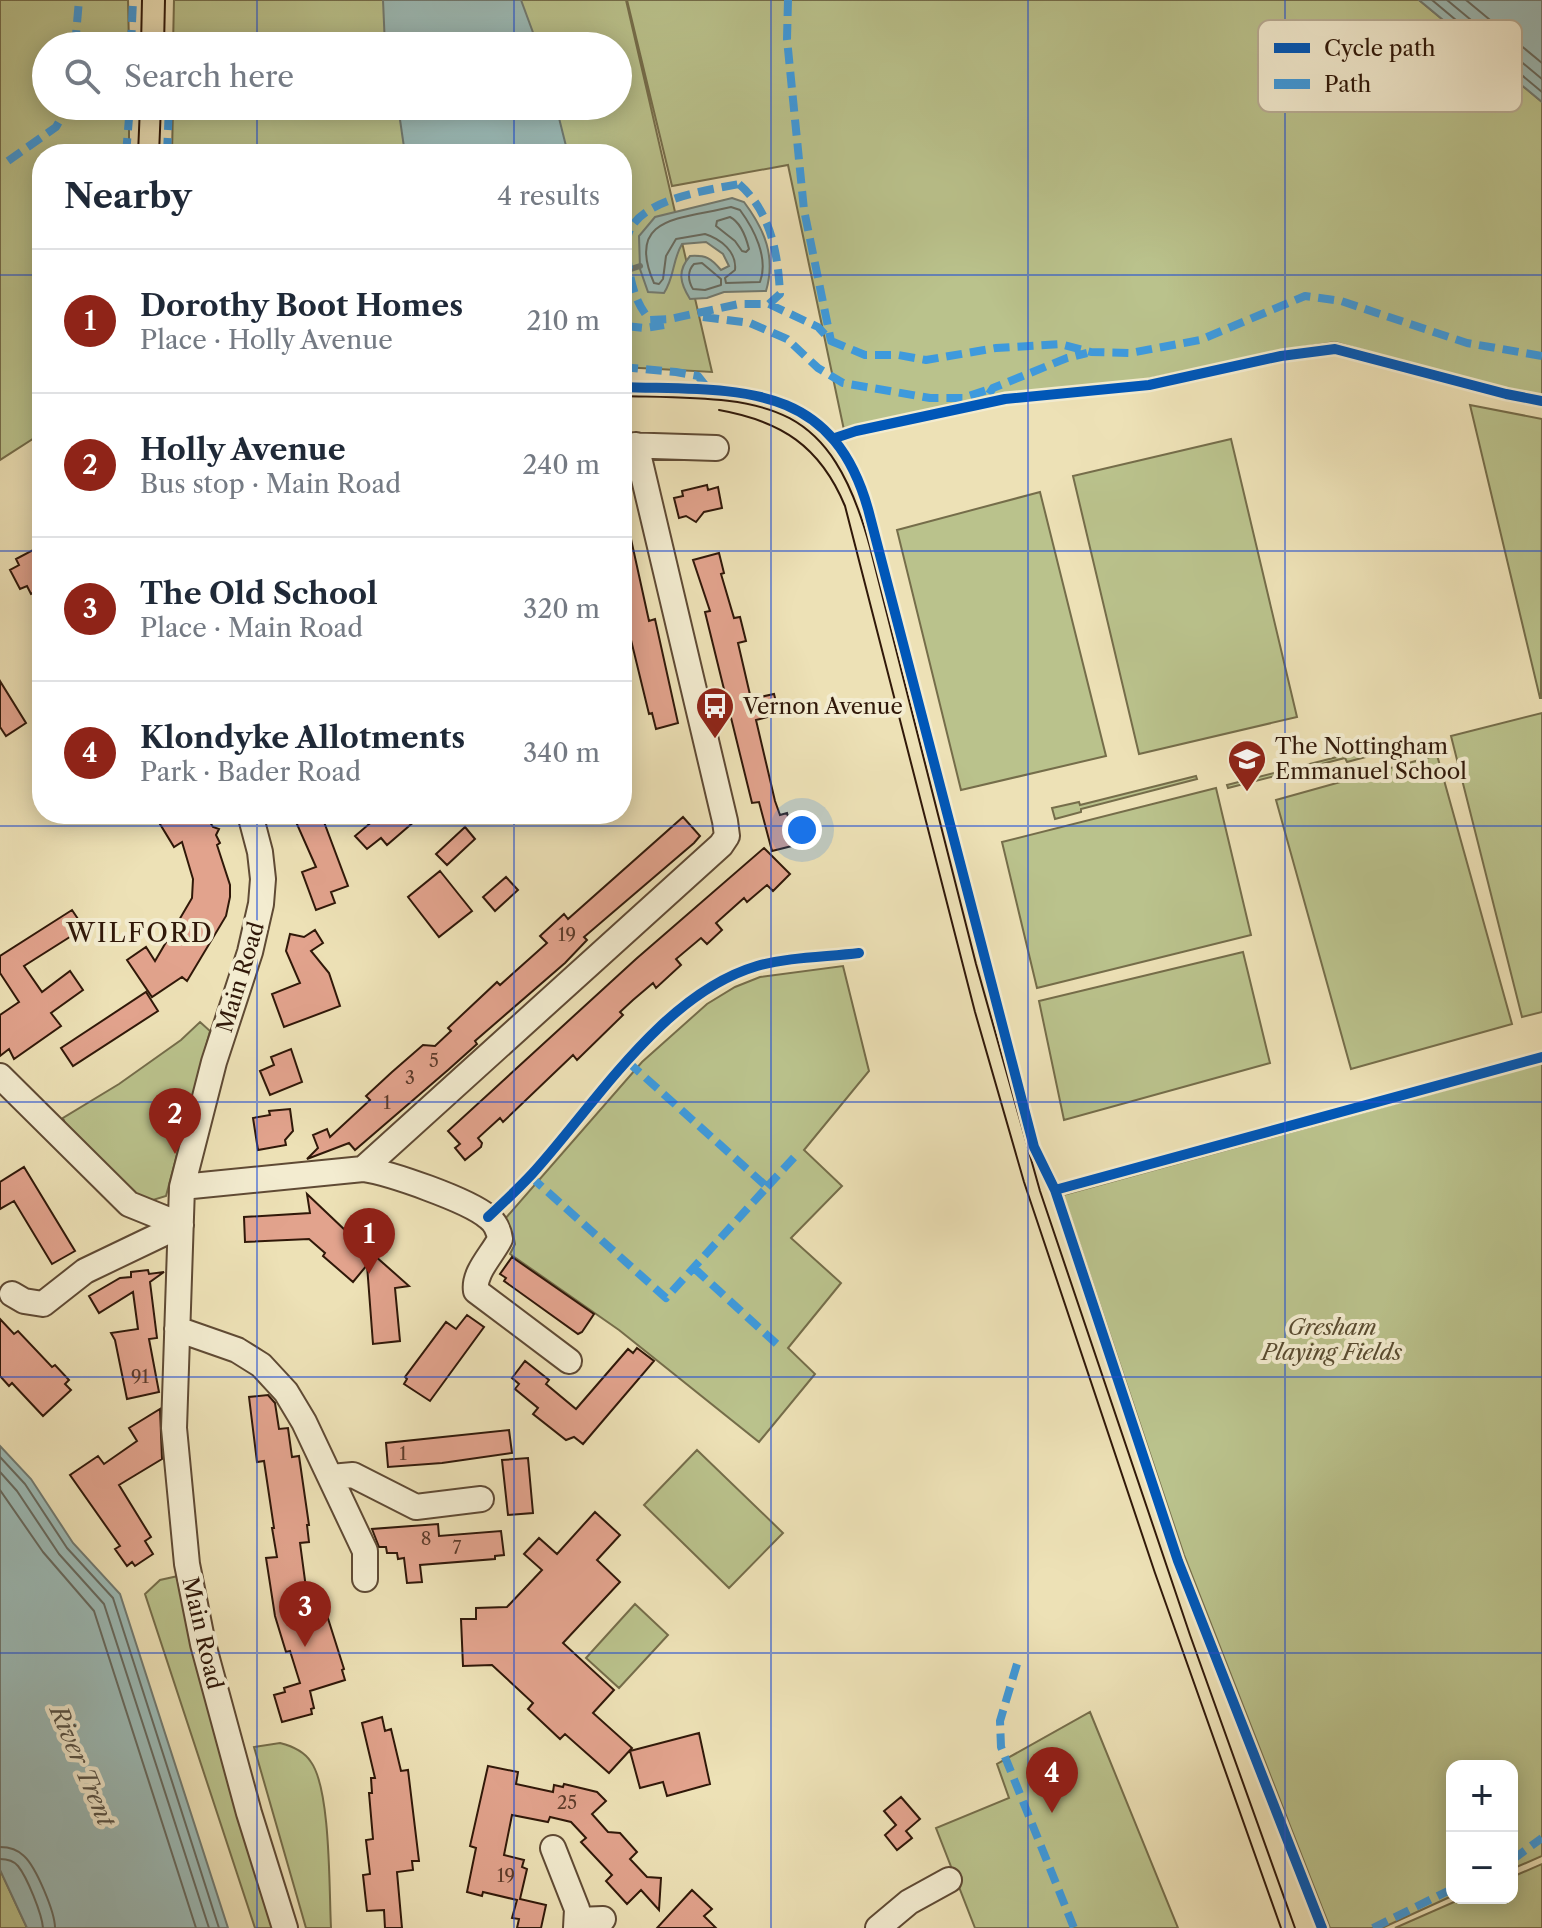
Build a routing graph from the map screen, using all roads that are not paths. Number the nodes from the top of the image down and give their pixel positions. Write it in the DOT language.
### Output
graph roads {
  1 [pos="632,445"];
  2 [pos="716,448"];
  3 [pos="632,457"];
  4 [pos="253,824"];
  5 [pos="0,1076"];
  6 [pos="363,1169"];
  7 [pos="182,1187"];
  8 [pos="181,1225"];
  9 [pos="12,1294"];
  10 [pos="177,1329"];
  11 [pos="569,1361"];
  12 [pos="331,1477"];
  13 [pos="481,1500"];
  14 [pos="367,1579"];
  15 [pos="553,1848"];
  16 [pos="949,1880"];
  17 [pos="603,1919"];
  18 [pos="577,1924"];
  19 [pos="285,1928"];
  20 [pos="878,1928"];
  1 -- 2 [label="street"];
  3 -- 6 [label="street"];
  4 -- 7 [label="street, Main Road"];
  5 -- 8 [label="street"];
  6 -- 7 [label="street"];
  6 -- 11 [label="street"];
  7 -- 8 [label="street, Main Road"];
  8 -- 9 [label="street"];
  8 -- 10 [label="street, Main Road"];
  10 -- 12 [label="street"];
  10 -- 19 [label="street, Main Road"];
  12 -- 13 [label="street"];
  12 -- 14 [label="street"];
  15 -- 18 [label="street"];
  16 -- 20 [label="street"];
  17 -- 18 [label="street"];
}
